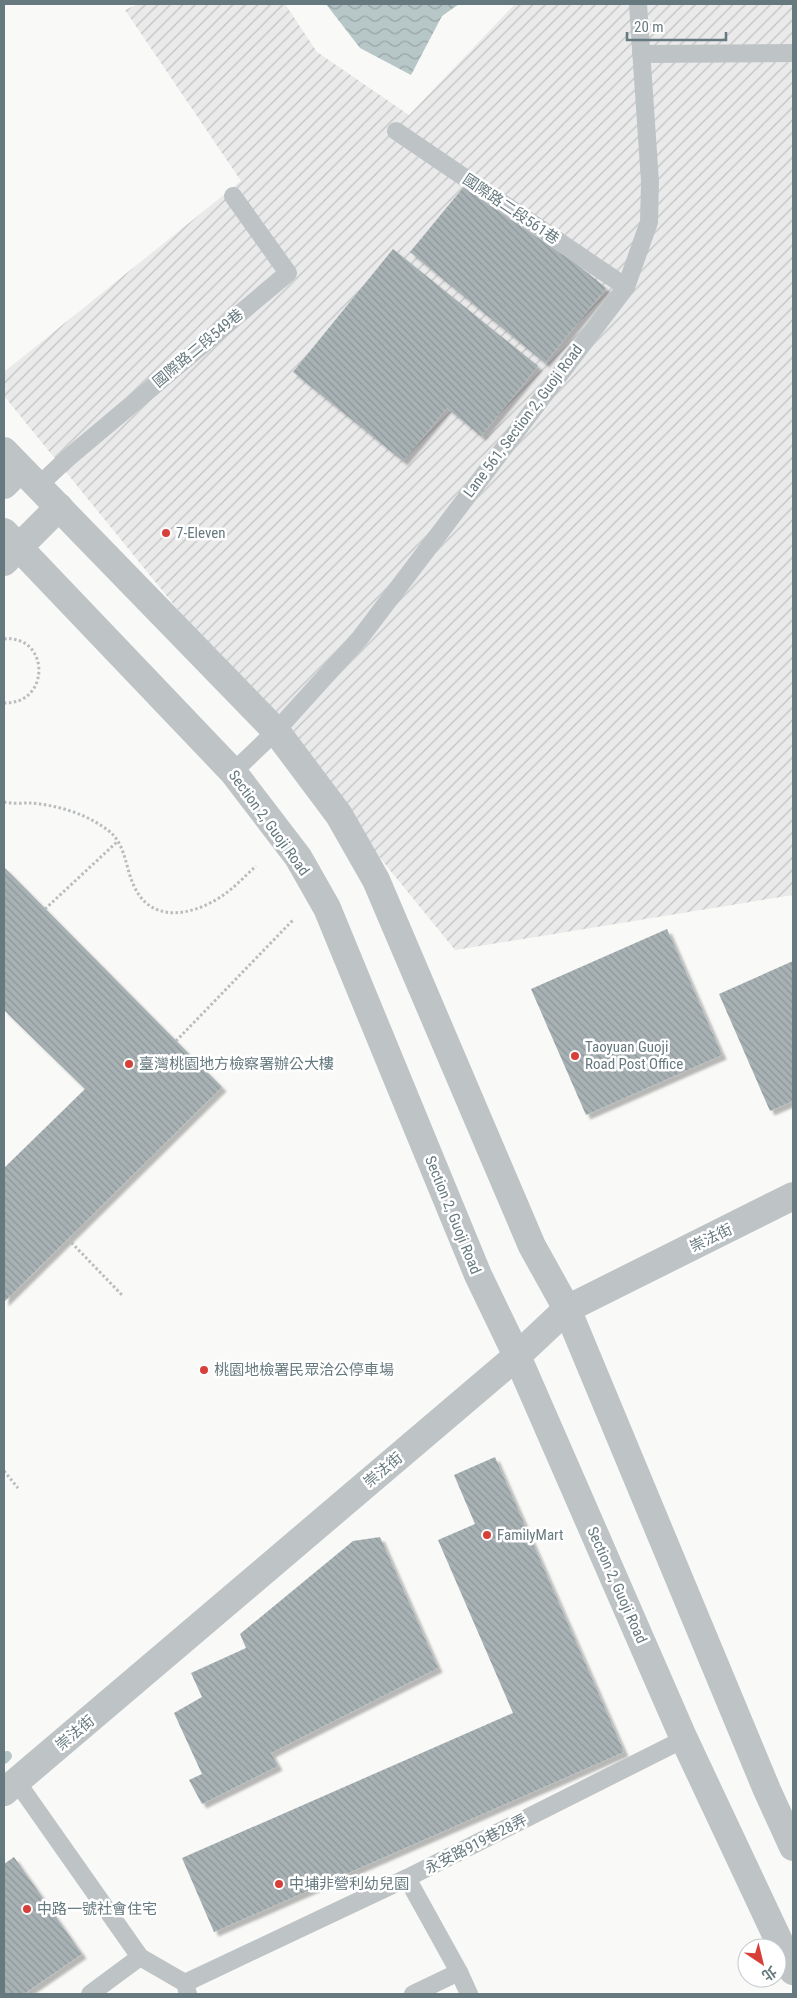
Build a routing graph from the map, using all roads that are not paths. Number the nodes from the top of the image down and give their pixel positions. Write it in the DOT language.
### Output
graph roads {
  1 [pos="638,4"];
  2 [pos="793,53"];
  3 [pos="641,54"];
  4 [pos="396,131"];
  5 [pos="232,196"];
  6 [pos="626,287"];
  7 [pos="16,473"];
  8 [pos="59,507"];
  9 [pos="9,547"];
  10 [pos="276,732"];
  11 [pos="233,772"];
  12 [pos="793,1196"];
  13 [pos="567,1309"];
  14 [pos="517,1356"];
  15 [pos="684,1740"];
  16 [pos="11,1787"];
  17 [pos="793,1847"];
  18 [pos="407,1878"];
  19 [pos="140,1957"];
  20 [pos="793,1970"];
  21 [pos="459,1972"];
  22 [pos="187,1989"];
  23 [pos="90,1994"];
  24 [pos="414,1994"];
  25 [pos="469,1994"];
  1 -- 3 [label="lane, Lane 561, Section 2, Guoji Road"];
  2 -- 3 [label="lane"];
  3 -- 6 [label="lane, Lane 561, Section 2, Guoji Road"];
  4 -- 6 [label="lane, 國際路二段561巷"];
  5 -- 7 [label="lane, 國際路二段549巷"];
  6 -- 10 [label="lane, Lane 561, Section 2, Guoji Road"];
  7 -- 8 [label="street"];
  8 -- 9 [label="street"];
  8 -- 10 [label="street"];
  9 -- 11 [label="street, Section 2, Guoji Road"];
  10 -- 11 [label="lane, Lane 561, Section 2, Guoji Road"];
  10 -- 13 [label="street"];
  11 -- 14 [label="street, Section 2, Guoji Road"];
  12 -- 13 [label="street, 崇法街"];
  13 -- 14 [label="street, 崇法街"];
  13 -- 17 [label="street"];
  14 -- 15 [label="street, Section 2, Guoji Road"];
  14 -- 16 [label="street, 崇法街"];
  15 -- 18 [label="lane, 永安路919巷28弄"];
  15 -- 20 [label="street, Section 2, Guoji Road"];
  16 -- 19 [label="lane"];
  18 -- 21 [label="lane"];
  18 -- 22 [label="lane, 永安路919巷28弄"];
  19 -- 22 [label="lane"];
  19 -- 23 [label="lane"];
  21 -- 24 [label="lane"];
  21 -- 25 [label="lane"];
}
